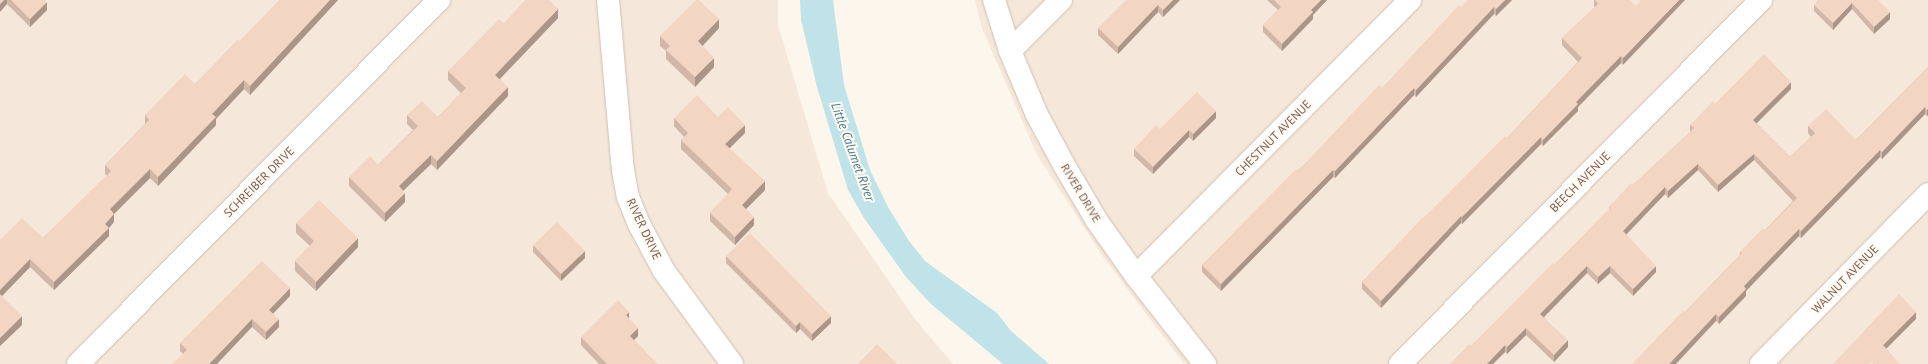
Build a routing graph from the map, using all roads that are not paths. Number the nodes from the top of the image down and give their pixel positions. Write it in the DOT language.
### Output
graph roads {
  1 [pos="439,0"];
  2 [pos="608,0"];
  3 [pos="994,0"];
  4 [pos="1061,0"];
  5 [pos="1410,0"];
  6 [pos="1761,0"];
  7 [pos="1010,51"];
  8 [pos="1928,194"];
  9 [pos="1136,276"];
  10 [pos="78,364"];
  11 [pos="732,364"];
  12 [pos="1205,364"];
  13 [pos="1400,364"];
  14 [pos="1761,364"];
  1 -- 10 [label="street, SCHREIBER DRIVE"];
  2 -- 11 [label="street, RIVER DRIVE"];
  3 -- 7 [label="street, RIVER DRIVE"];
  4 -- 7 [label="street"];
  5 -- 9 [label="street, CHESTNUT AVENUE"];
  6 -- 13 [label="street, BEECH AVENUE"];
  7 -- 9 [label="street, RIVER DRIVE"];
  8 -- 14 [label="street, WALNUT AVENUE"];
  9 -- 12 [label="street, RIVER DRIVE"];
}
